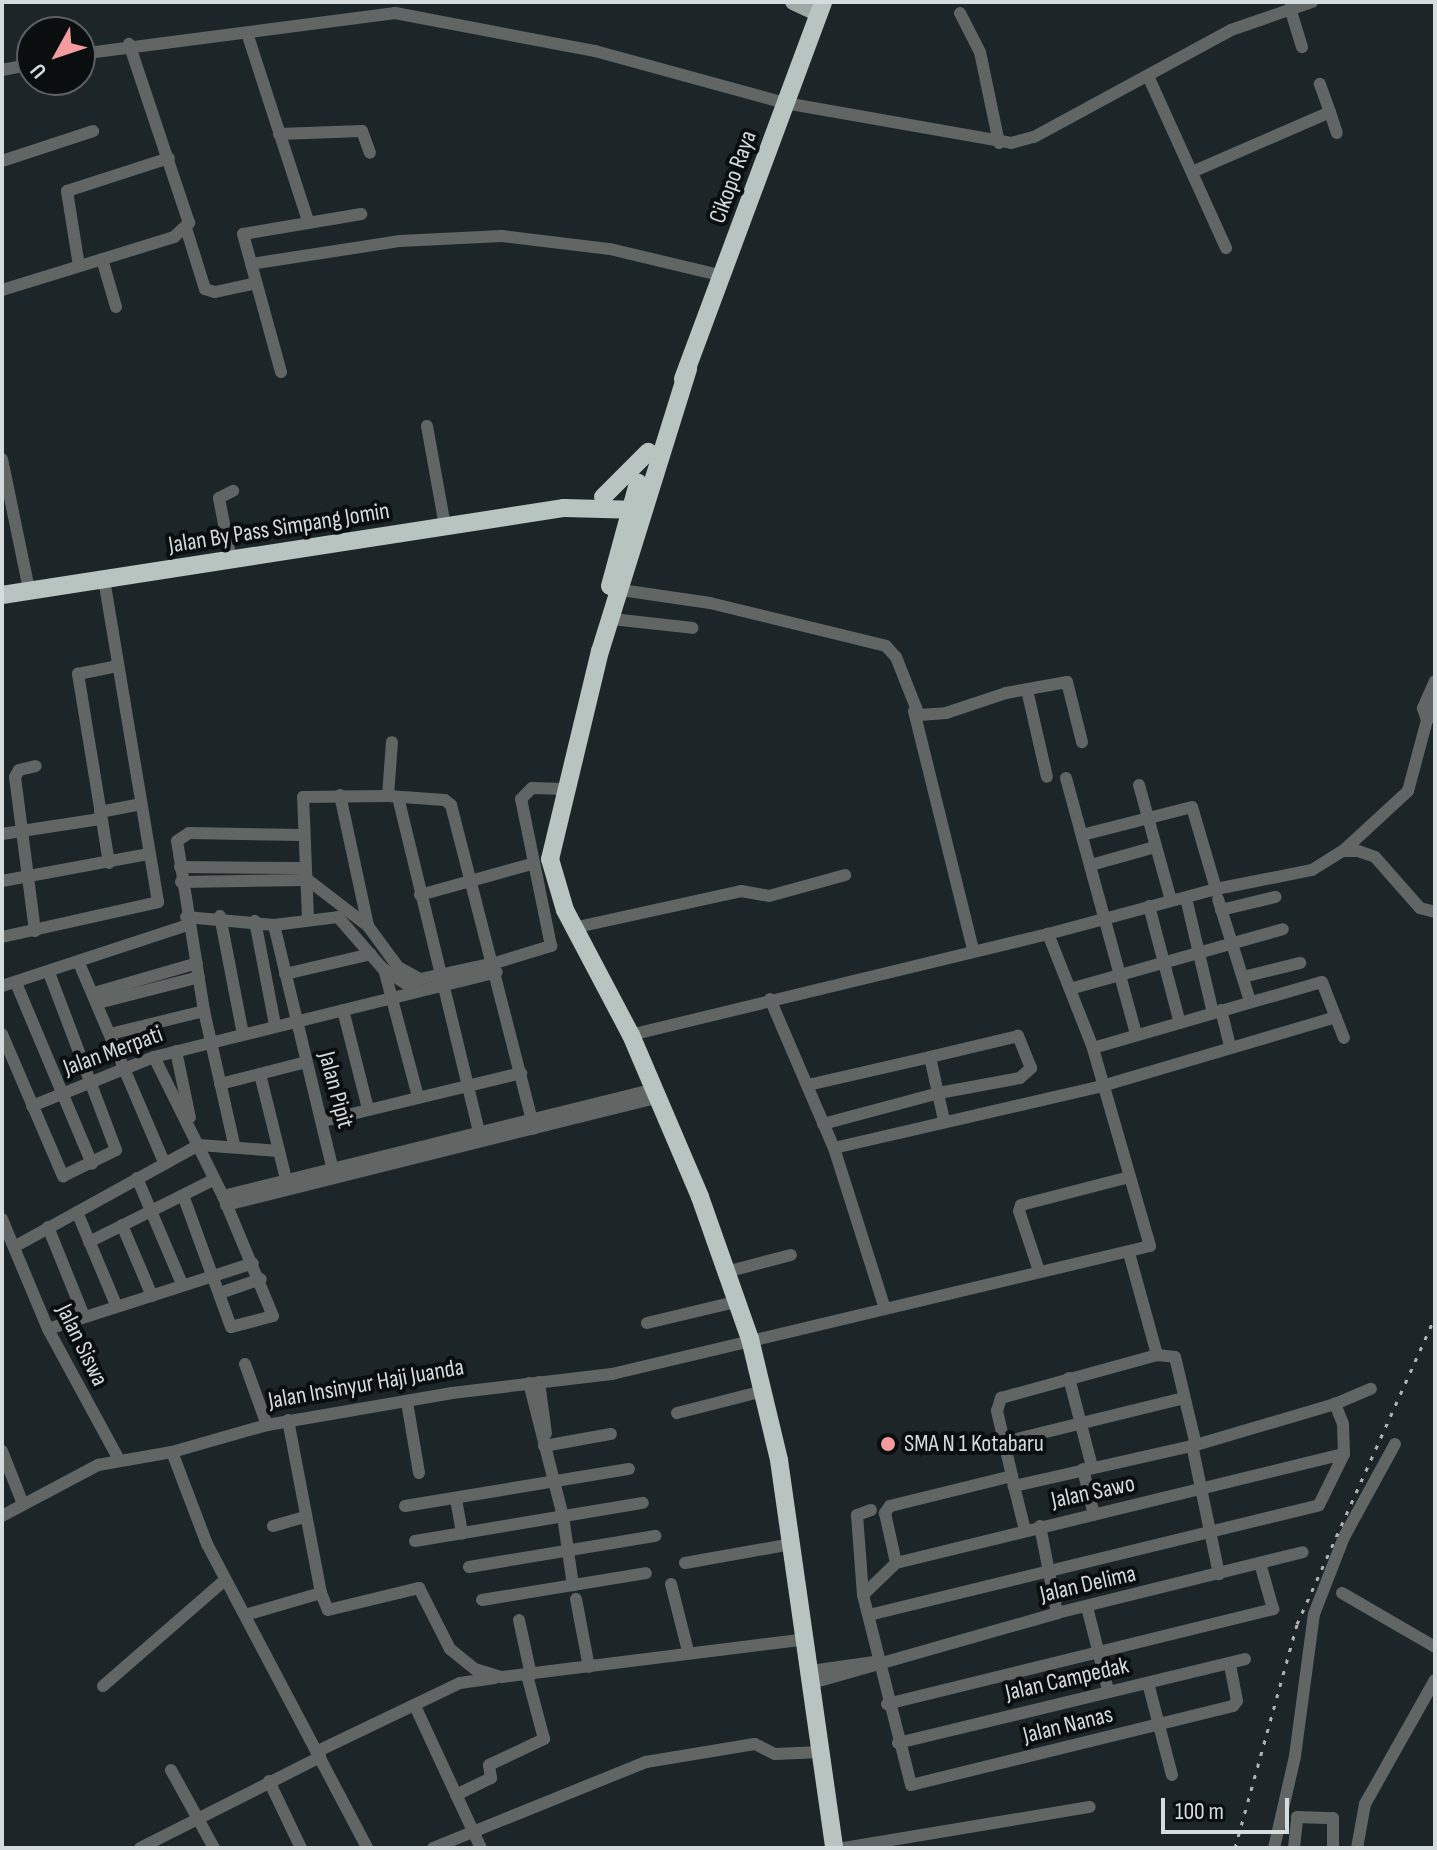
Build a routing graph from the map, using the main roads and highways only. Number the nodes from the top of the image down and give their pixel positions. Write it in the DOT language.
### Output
graph roads {
  1 [pos="793,2"];
  2 [pos="821,8"];
  3 [pos="688,369"];
  4 [pos="648,452"];
  5 [pos="638,501"];
  6 [pos="601,502"];
  7 [pos="624,529"];
  8 [pos="2,595"];
  9 [pos="600,651"];
  10 [pos="834,1848"];
  1 -- 2 [label="main road"];
  2 -- 3 [label="highway, Cikopo Raya"];
  3 -- 4 [label="highway, Cikopo Raya"];
  3 -- 5 [label="highway, Cikopo Raya"];
  4 -- 5 [label="highway, Cikopo Raya"];
  4 -- 6 [label="highway"];
  5 -- 6 [label="highway, Jalan By Pass Simpang Jomin"];
  5 -- 7 [label="highway"];
  5 -- 9 [label="highway"];
  6 -- 7 [label="highway"];
  6 -- 8 [label="highway, Jalan By Pass Simpang Jomin"];
  7 -- 9 [label="highway"];
  9 -- 10 [label="highway"];
}
